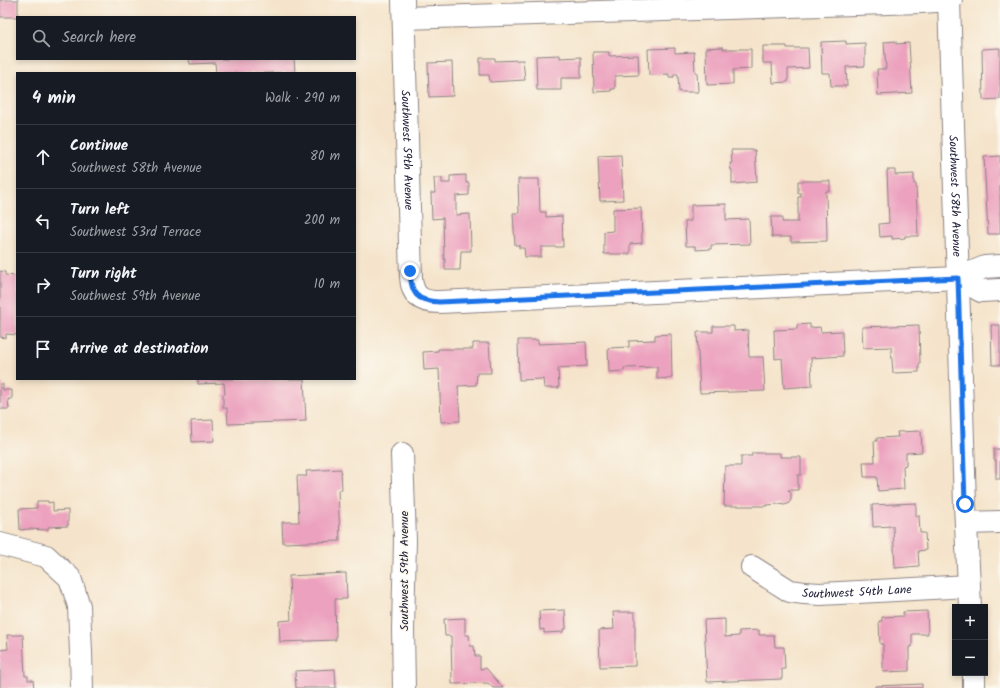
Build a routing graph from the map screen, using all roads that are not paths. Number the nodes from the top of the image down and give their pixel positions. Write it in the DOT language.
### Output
graph roads {
  1 [pos="950,0"];
  2 [pos="403,9"];
  3 [pos="1000,266"];
  4 [pos="958,278"];
  5 [pos="1000,290"];
  6 [pos="402,454"];
  7 [pos="1000,522"];
  8 [pos="966,523"];
  9 [pos="0,544"];
  10 [pos="752,567"];
  11 [pos="970,597"];
  12 [pos="974,676"];
  13 [pos="82,688"];
  14 [pos="404,688"];
  15 [pos="974,688"];
  1 -- 2 [label="street"];
  1 -- 4 [label="street, Southwest 58th Avenue"];
  2 -- 4 [label="street, Southwest 59th Avenue"];
  3 -- 4 [label="street"];
  4 -- 5 [label="street"];
  4 -- 8 [label="street, Southwest 58th Avenue"];
  6 -- 14 [label="street, Southwest 59th Avenue"];
  7 -- 8 [label="street"];
  8 -- 11 [label="street, Southwest 58th Avenue"];
  9 -- 13 [label="street"];
  10 -- 11 [label="street, Southwest 54th Lane"];
  12 -- 15 [label="street"];
}
